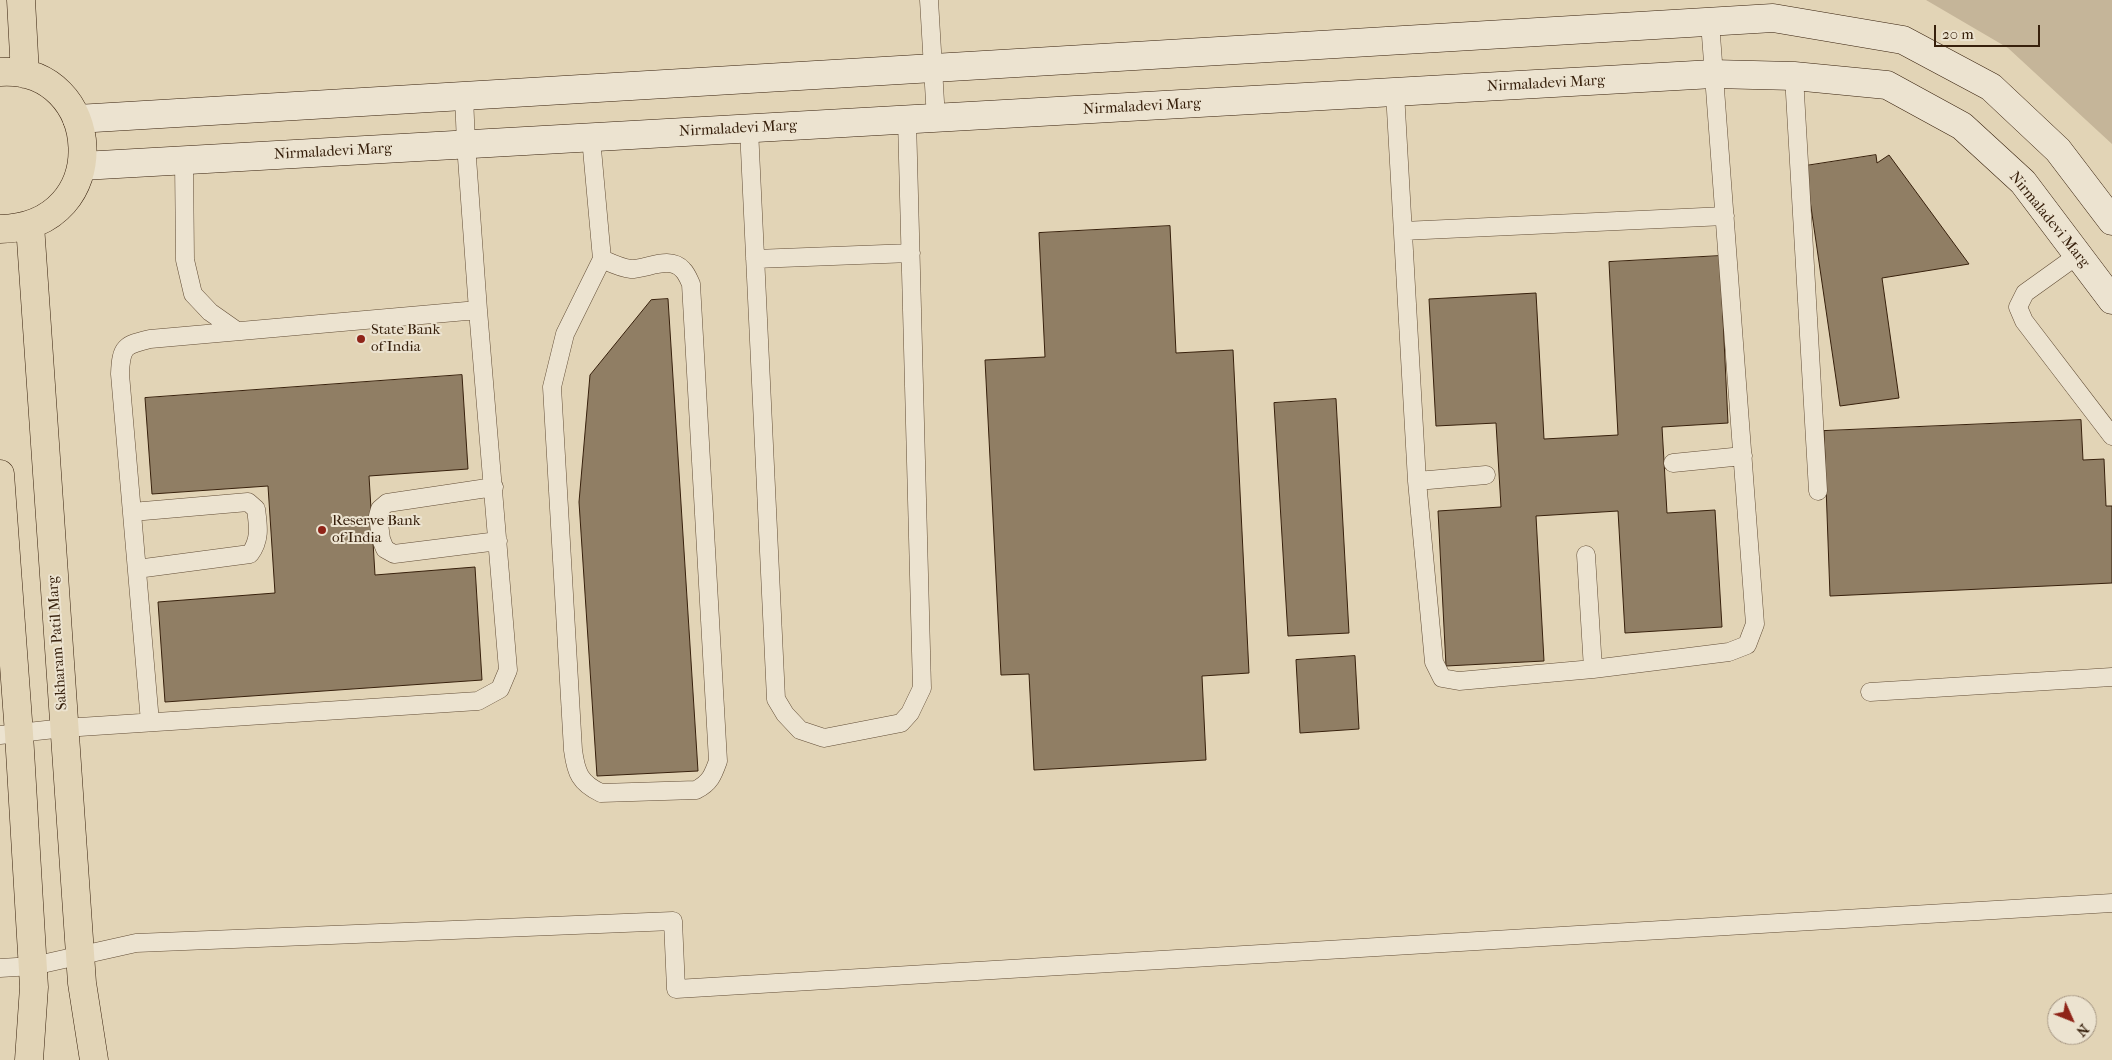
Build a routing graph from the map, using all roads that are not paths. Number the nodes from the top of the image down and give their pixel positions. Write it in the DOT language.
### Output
graph roads {
  1 [pos="21,0"];
  2 [pos="930,0"];
  3 [pos="1710,22"];
  4 [pos="934,68"];
  5 [pos="13,73"];
  6 [pos="1714,74"];
  7 [pos="1794,76"];
  8 [pos="1395,92"];
  9 [pos="464,96"];
  10 [pos="936,118"];
  11 [pos="77,119"];
  12 [pos="907,120"];
  13 [pos="749,129"];
  14 [pos="591,138"];
  15 [pos="466,144"];
  16 [pos="184,160"];
  17 [pos="82,166"];
  18 [pos="1725,216"];
  19 [pos="2112,221"];
  20 [pos="30,225"];
  21 [pos="0,229"];
  22 [pos="1403,231"];
  23 [pos="911,253"];
  24 [pos="2078,255"];
  25 [pos="602,259"];
  26 [pos="754,259"];
  27 [pos="2112,300"];
  28 [pos="478,310"];
  29 [pos="237,331"];
  30 [pos="2112,436"];
  31 [pos="1743,456"];
  32 [pos="1673,463"];
  33 [pos="0,474"];
  34 [pos="1486,475"];
  35 [pos="1417,481"];
  36 [pos="494,487"];
  37 [pos="1818,491"];
  38 [pos="132,512"];
  39 [pos="498,541"];
  40 [pos="1586,556"];
  41 [pos="137,569"];
  42 [pos="1594,669"];
  43 [pos="2112,676"];
  44 [pos="1870,692"];
  45 [pos="150,722"];
  46 [pos="64,728"];
  47 [pos="10,734"];
  48 [pos="2112,903"];
  49 [pos="80,957"];
  50 [pos="33,966"];
  51 [pos="0,968"];
  52 [pos="29,1060"];
  53 [pos="94,1060"];
  1 -- 5 [label="main road"];
  2 -- 4 [label="lane"];
  3 -- 4 [label="main road"];
  3 -- 6 [label="lane"];
  3 -- 19 [label="main road"];
  4 -- 9 [label="main road"];
  4 -- 10 [label="lane"];
  5 -- 11 [label="main road"];
  6 -- 7 [label="main road, Nirmaladevi Marg"];
  6 -- 8 [label="main road, Nirmaladevi Marg"];
  6 -- 18 [label="lane"];
  7 -- 24 [label="main road, Nirmaladevi Marg"];
  7 -- 37 [label="lane"];
  8 -- 10 [label="main road, Nirmaladevi Marg"];
  8 -- 22 [label="lane"];
  9 -- 11 [label="main road"];
  9 -- 15 [label="lane"];
  10 -- 12 [label="main road, Nirmaladevi Marg"];
  11 -- 17 [label="main road"];
  12 -- 13 [label="main road, Nirmaladevi Marg"];
  12 -- 23 [label="lane"];
  13 -- 14 [label="main road, Nirmaladevi Marg"];
  13 -- 26 [label="lane"];
  14 -- 15 [label="main road, Nirmaladevi Marg"];
  14 -- 25 [label="lane"];
  15 -- 16 [label="main road, Nirmaladevi Marg"];
  15 -- 28 [label="lane"];
  16 -- 17 [label="main road, Nirmaladevi Marg"];
  16 -- 29 [label="lane"];
  17 -- 20 [label="main road"];
  18 -- 22 [label="lane"];
  18 -- 31 [label="lane"];
  20 -- 21 [label="main road"];
  20 -- 46 [label="main road, Sakharam Patil Marg"];
  22 -- 35 [label="lane"];
  23 -- 26 [label="lane"];
  23 -- 26 [label="lane"];
  24 -- 27 [label="main road, Nirmaladevi Marg"];
  24 -- 30 [label="lane"];
  25 -- 25 [label="lane"];
  28 -- 29 [label="lane"];
  28 -- 36 [label="lane"];
  29 -- 38 [label="lane"];
  31 -- 32 [label="lane"];
  31 -- 42 [label="lane"];
  33 -- 47 [label="main road"];
  34 -- 35 [label="lane"];
  35 -- 42 [label="lane"];
  36 -- 39 [label="lane"];
  36 -- 39 [label="lane"];
  38 -- 41 [label="lane"];
  38 -- 41 [label="lane"];
  39 -- 45 [label="lane"];
  40 -- 42 [label="lane"];
  41 -- 45 [label="lane"];
  43 -- 44 [label="lane"];
  45 -- 46 [label="lane"];
  46 -- 47 [label="lane"];
  46 -- 49 [label="main road, Sakharam Patil Marg"];
  47 -- 50 [label="main road"];
  48 -- 49 [label="lane"];
  49 -- 50 [label="lane"];
  49 -- 53 [label="main road, Sakharam Patil Marg"];
  50 -- 51 [label="lane"];
  50 -- 52 [label="main road"];
}
